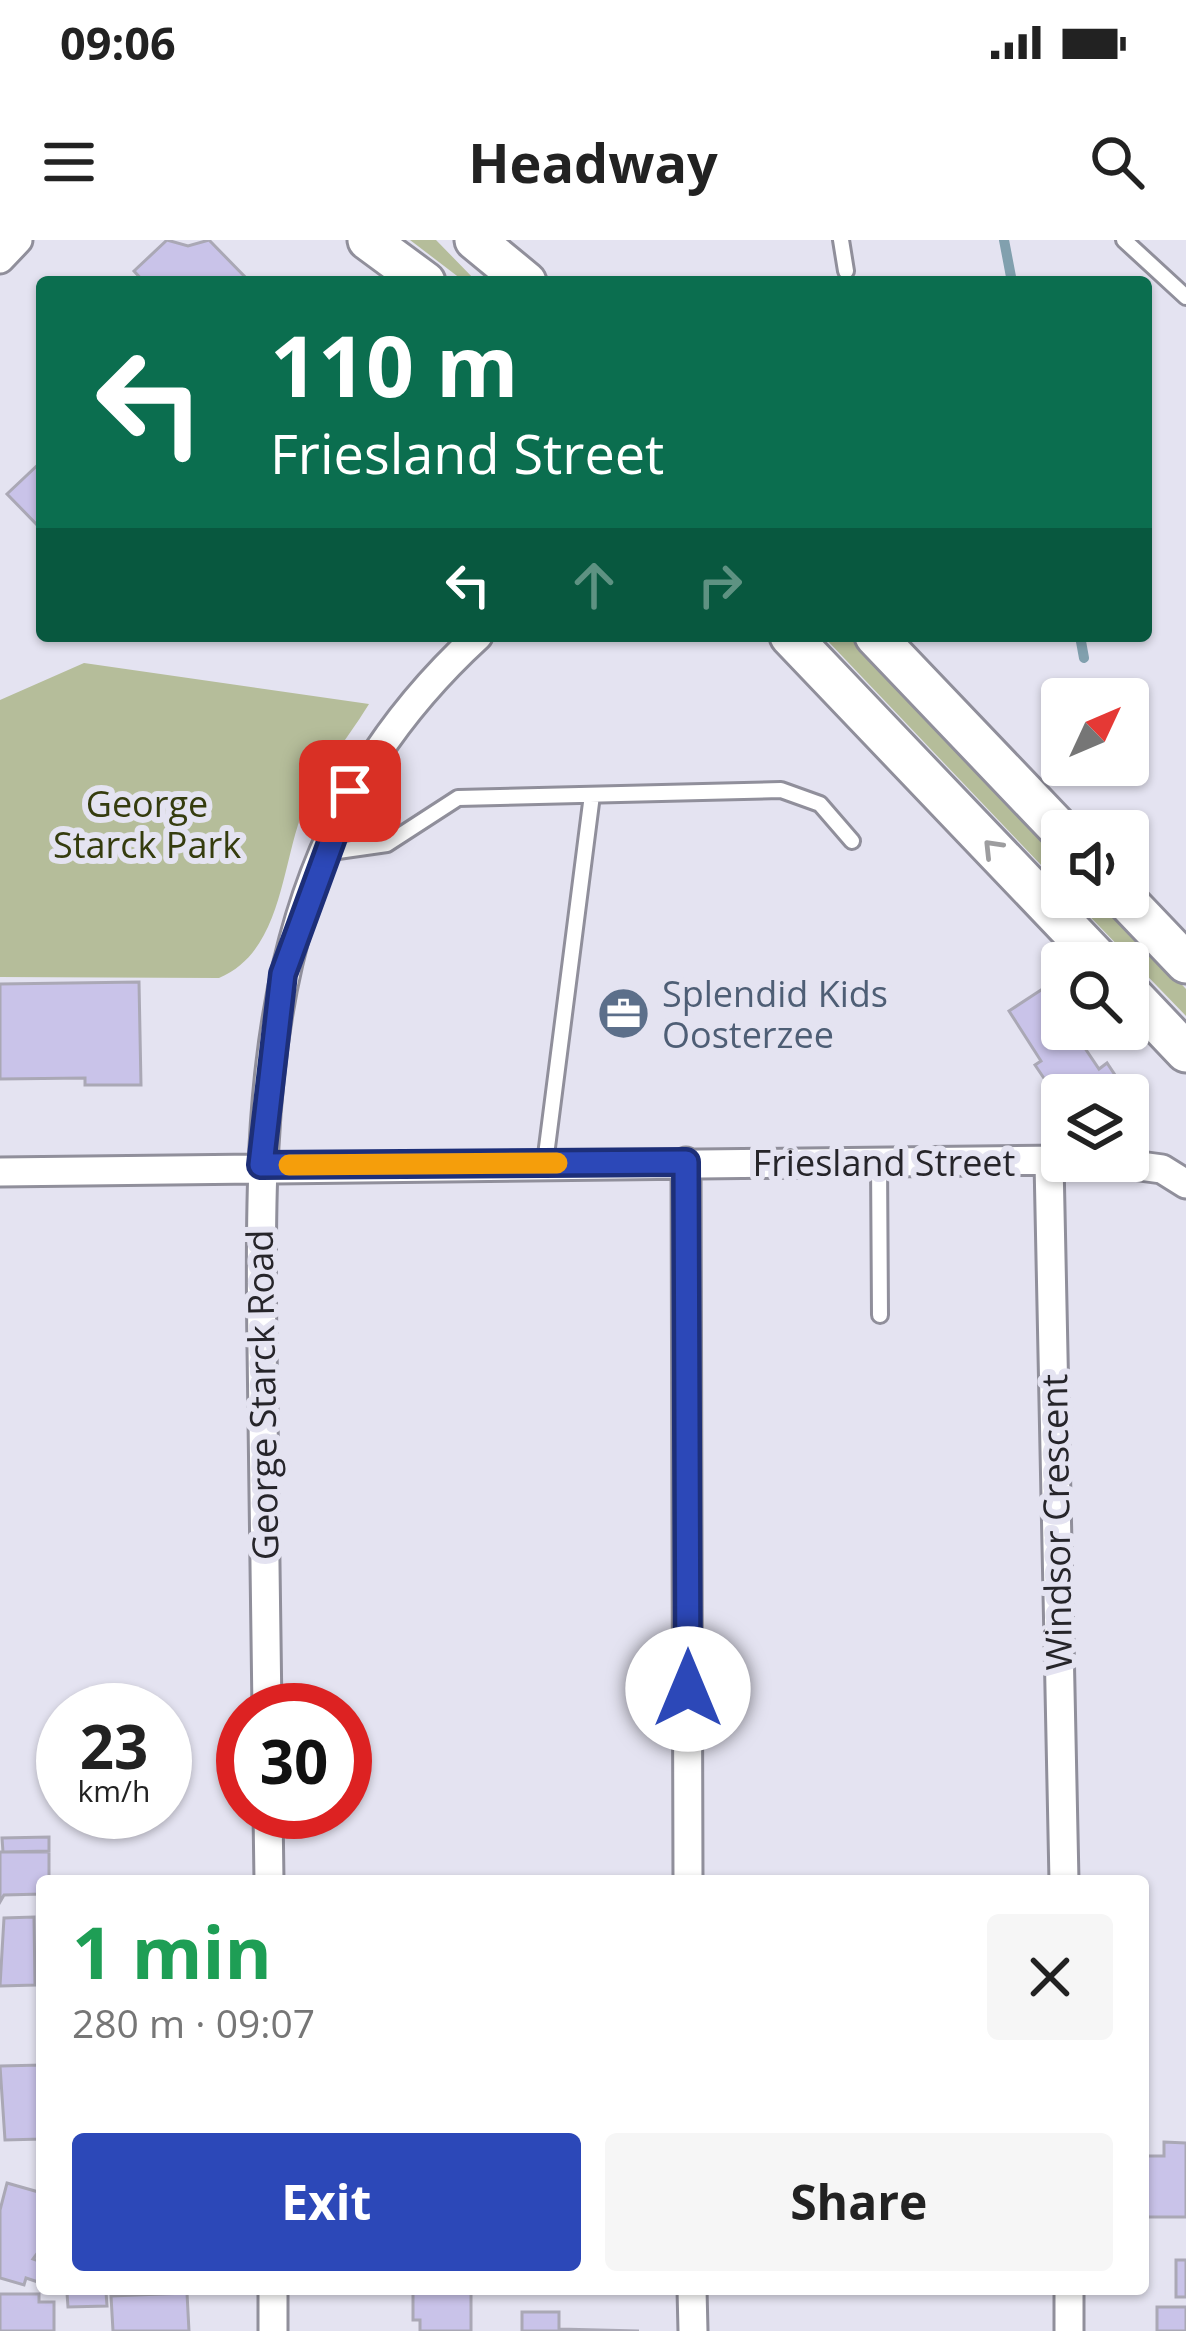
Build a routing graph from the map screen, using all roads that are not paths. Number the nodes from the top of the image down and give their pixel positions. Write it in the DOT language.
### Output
graph roads {
  1 [pos="18,240"];
  2 [pos="368,240"];
  3 [pos="476,240"];
  4 [pos="841,240"];
  5 [pos="1124,240"];
  6 [pos="0,260"];
  7 [pos="846,271"];
  8 [pos="417,276"];
  9 [pos="519,276"];
  10 [pos="1186,297"];
  11 [pos="472,642"];
  12 [pos="796,642"];
  13 [pos="881,642"];
  14 [pos="592,795"];
  15 [pos="1041,810"];
  16 [pos="852,841"];
  17 [pos="324,853"];
  18 [pos="1144,918"];
  19 [pos="1082,942"];
  20 [pos="1186,963"];
  21 [pos="1149,1013"];
  22 [pos="1186,1052"];
  23 [pos="1149,1150"];
  24 [pos="879,1161"];
  25 [pos="1041,1161"];
  26 [pos="686,1162"];
  27 [pos="545,1163"];
  28 [pos="1186,1164"];
  29 [pos="261,1165"];
  30 [pos="1149,1166"];
  31 [pos="0,1172"];
  32 [pos="1056,1182"];
  33 [pos="1186,1184"];
  34 [pos="880,1315"];
  35 [pos="267,1683"];
  36 [pos="268,1839"];
  37 [pos="269,1875"];
  38 [pos="688,1875"];
  39 [pos="1064,1875"];
  40 [pos="273,2295"];
  41 [pos="692,2295"];
  42 [pos="1069,2295"];
  43 [pos="273,2331"];
  44 [pos="693,2331"];
  45 [pos="1069,2331"];
  1 -- 6 [label="street"];
  2 -- 8 [label="main road"];
  3 -- 9 [label="main road"];
  4 -- 7 [label="lane"];
  5 -- 10 [label="lane"];
  11 -- 17 [label="street, George Starck Road"];
  19 -- 12 [label="main road, one-way"];
  13 -- 15 [label="main road"];
  14 -- 16 [label="lane"];
  14 -- 17 [label="lane"];
  14 -- 27 [label="lane"];
  17 -- 29 [label="street, George Starck Road"];
  18 -- 20 [label="main road"];
  21 -- 22 [label="main road"];
  23 -- 28 [label="street"];
  24 -- 25 [label="street, Friesland Street"];
  24 -- 26 [label="street, Friesland Street"];
  24 -- 34 [label="lane"];
  26 -- 27 [label="street, Friesland Street"];
  26 -- 38 [label="street"];
  27 -- 29 [label="street, Friesland Street"];
  29 -- 31 [label="street, Friesland Street"];
  29 -- 35 [label="street, George Starck Road"];
  30 -- 33 [label="street"];
  32 -- 39 [label="street, Windsor Crescent"];
  36 -- 37 [label="street"];
  40 -- 43 [label="street"];
  41 -- 44 [label="street"];
  42 -- 45 [label="street"];
}
